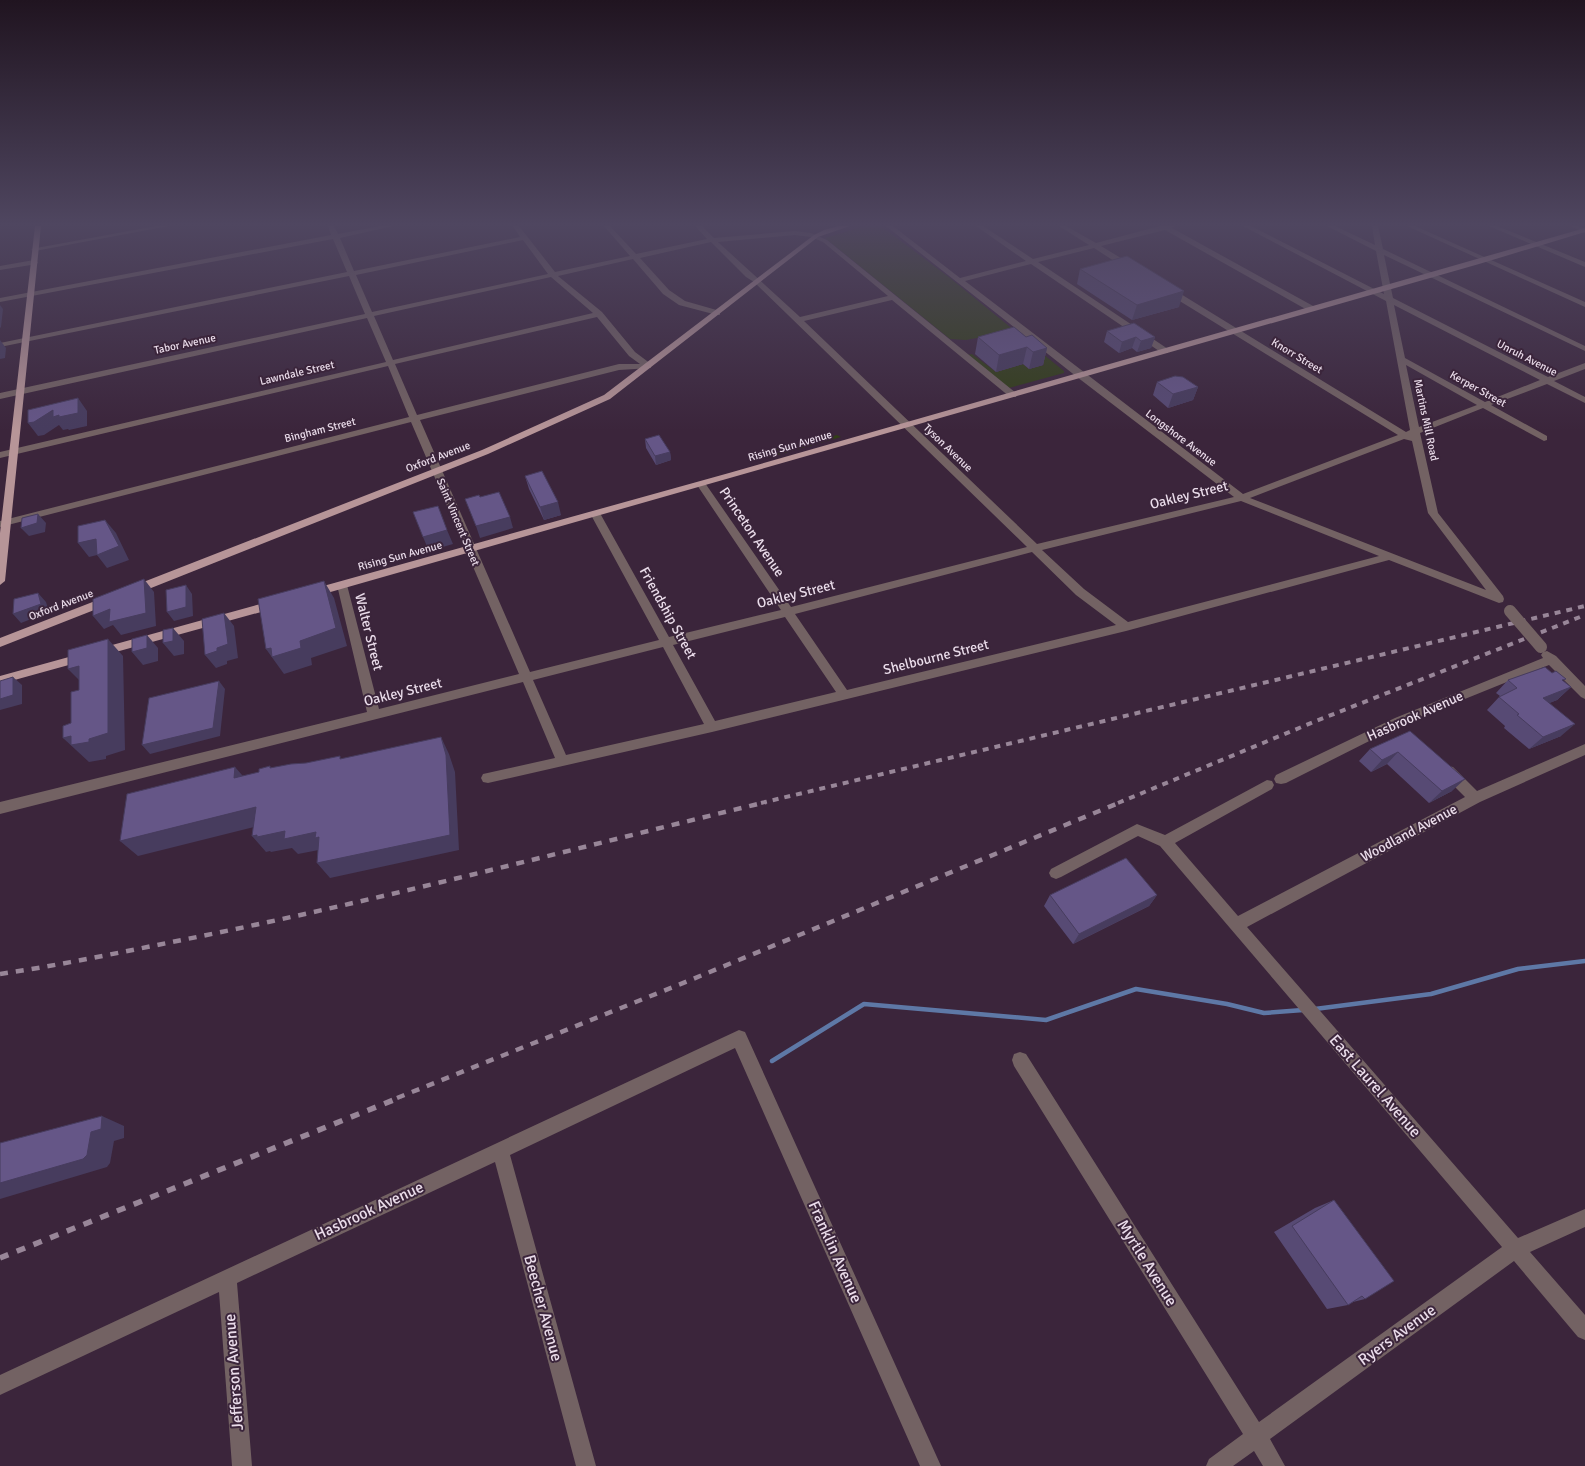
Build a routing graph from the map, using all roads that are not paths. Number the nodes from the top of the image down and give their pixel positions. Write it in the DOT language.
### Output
graph roads {
  1 [pos="29,294"];
  2 [pos="31,294"];
  3 [pos="246,294"];
  4 [pos="360,294"];
  5 [pos="464,294"];
  6 [pos="576,294"];
  7 [pos="669,294"];
  8 [pos="740,294"];
  9 [pos="772,294"];
  10 [pos="891,294"];
  11 [pos="979,294"];
  12 [pos="1081,294"];
  13 [pos="1175,294"];
  14 [pos="1287,294"];
  15 [pos="1365,294"];
  16 [pos="1379,294"];
  17 [pos="1389,294"];
  18 [pos="1471,294"];
  19 [pos="1561,294"];
  20 [pos="894,297"];
  21 [pos="0,300"];
  22 [pos="1390,300"];
  23 [pos="1585,305"];
  24 [pos="1312,309"];
  25 [pos="717,313"];
  26 [pos="599,314"];
  27 [pos="369,315"];
  28 [pos="799,320"];
  29 [pos="1235,332"];
  30 [pos="27,339"];
  31 [pos="0,345"];
  32 [pos="1585,349"];
  33 [pos="1165,351"];
  34 [pos="1401,359"];
  35 [pos="390,363"];
  36 [pos="648,366"];
  37 [pos="1585,366"];
  38 [pos="1080,375"];
  39 [pos="1548,381"];
  40 [pos="21,391"];
  41 [pos="0,396"];
  42 [pos="1014,396"];
  43 [pos="1585,400"];
  44 [pos="1484,404"];
  45 [pos="415,418"];
  46 [pos="909,426"];
  47 [pos="1410,434"];
  48 [pos="1544,438"];
  49 [pos="1417,443"];
  50 [pos="14,452"];
  51 [pos="0,455"];
  52 [pos="436,471"];
  53 [pos="702,485"];
  54 [pos="1242,498"];
  55 [pos="596,514"];
  56 [pos="3,523"];
  57 [pos="1035,548"];
  58 [pos="470,550"];
  59 [pos="1389,557"];
  60 [pos="0,581"];
  61 [pos="342,585"];
  62 [pos="306,595"];
  63 [pos="1499,599"];
  64 [pos="288,600"];
  65 [pos="788,612"];
  66 [pos="1126,627"];
  67 [pos="666,642"];
  68 [pos="0,643"];
  69 [pos="1552,659"];
  70 [pos="525,678"];
  71 [pos="0,680"];
  72 [pos="1585,694"];
  73 [pos="844,695"];
  74 [pos="374,714"];
  75 [pos="712,727"];
  76 [pos="1585,750"];
  77 [pos="563,762"];
  78 [pos="1441,763"];
  79 [pos="488,778"];
  80 [pos="1281,779"];
  81 [pos="1267,785"];
  82 [pos="1475,798"];
  83 [pos="0,808"];
  84 [pos="1165,842"];
  85 [pos="1056,873"];
  86 [pos="1236,925"];
  87 [pos="739,1038"];
  88 [pos="1020,1060"];
  89 [pos="500,1150"];
  90 [pos="1585,1218"];
  91 [pos="1514,1249"];
  92 [pos="227,1278"];
  93 [pos="1585,1330"];
  94 [pos="0,1385"];
  95 [pos="1257,1438"];
  96 [pos="242,1466"];
  97 [pos="586,1466"];
  98 [pos="931,1466"];
  99 [pos="1216,1466"];
  100 [pos="1275,1466"];
  1 -- 21 [label="street"];
  2 -- 30 [label="main road"];
  3 -- 30 [label="street"];
  4 -- 27 [label="street, Saint Vincent Street"];
  5 -- 27 [label="street, Tabor Avenue"];
  6 -- 26 [label="street"];
  7 -- 25 [label="street"];
  8 -- 25 [label="main road, Oxford Avenue"];
  9 -- 28 [label="street, Tyson Avenue"];
  10 -- 20 [label="street"];
  11 -- 38 [label="street, Longshore Avenue"];
  12 -- 33 [label="street"];
  13 -- 29 [label="street, Knorr Street"];
  14 -- 24 [label="street"];
  15 -- 24 [label="main road, Rising Sun Avenue"];
  16 -- 22 [label="street, Unruh Avenue"];
  17 -- 22 [label="street, Martins Mill Road"];
  18 -- 32 [label="street"];
  19 -- 23 [label="street"];
  20 -- 28 [label="street"];
  20 -- 42 [label="street"];
  22 -- 34 [label="street, Martins Mill Road"];
  22 -- 39 [label="street, Unruh Avenue"];
  24 -- 29 [label="main road, Rising Sun Avenue"];
  25 -- 36 [label="main road, Oxford Avenue"];
  26 -- 35 [label="street, Lawndale Street"];
  26 -- 36 [label="street"];
  27 -- 35 [label="street, Saint Vincent Street"];
  27 -- 40 [label="street, Tabor Avenue"];
  28 -- 46 [label="street, Tyson Avenue"];
  29 -- 33 [label="main road, Rising Sun Avenue"];
  29 -- 47 [label="street, Knorr Street"];
  30 -- 31 [label="street"];
  30 -- 40 [label="main road"];
  33 -- 38 [label="main road, Rising Sun Avenue"];
  34 -- 44 [label="street, Kerper Street"];
  34 -- 47 [label="street, Martins Mill Road"];
  35 -- 45 [label="street, Saint Vincent Street"];
  35 -- 50 [label="street, Lawndale Street"];
  36 -- 45 [label="street, Bingham Street"];
  36 -- 52 [label="main road, Oxford Avenue"];
  37 -- 39 [label="street, Oakley Street"];
  38 -- 42 [label="main road, Rising Sun Avenue"];
  38 -- 54 [label="street, Longshore Avenue"];
  39 -- 43 [label="street, Unruh Avenue"];
  39 -- 44 [label="street, Oakley Street"];
  40 -- 41 [label="street, Tabor Avenue"];
  40 -- 50 [label="main road"];
  42 -- 46 [label="main road, Rising Sun Avenue"];
  44 -- 47 [label="street, Oakley Street"];
  44 -- 48 [label="street, Kerper Street"];
  45 -- 52 [label="street, Saint Vincent Street"];
  45 -- 56 [label="street, Bingham Street"];
  46 -- 53 [label="main road, Rising Sun Avenue"];
  46 -- 57 [label="street, Tyson Avenue"];
  47 -- 49 [label="street, Knorr Street"];
  47 -- 54 [label="street, Oakley Street"];
  49 -- 63 [label="street, Martins Mill Road"];
  50 -- 51 [label="street, Lawndale Street"];
  50 -- 56 [label="main road"];
  52 -- 58 [label="street, Saint Vincent Street"];
  52 -- 68 [label="main road, Oxford Avenue"];
  53 -- 55 [label="main road, Rising Sun Avenue"];
  53 -- 65 [label="street, Princeton Avenue"];
  54 -- 57 [label="street, Oakley Street"];
  54 -- 59 [label="street, Longshore Avenue"];
  55 -- 58 [label="main road, Rising Sun Avenue"];
  55 -- 67 [label="street, Friendship Street"];
  56 -- 60 [label="main road"];
  57 -- 65 [label="street, Oakley Street"];
  57 -- 66 [label="street, Tyson Avenue"];
  58 -- 61 [label="main road, Rising Sun Avenue"];
  58 -- 70 [label="street, Saint Vincent Street"];
  59 -- 63 [label="street, Longshore Avenue"];
  59 -- 66 [label="street, Shelbourne Street"];
  61 -- 62 [label="main road, Rising Sun Avenue"];
  61 -- 74 [label="street, Walter Street"];
  63 -- 69 [label="street, Martins Mill Road, bridge"];
  64 -- 71 [label="main road"];
  65 -- 67 [label="street, Oakley Street"];
  65 -- 73 [label="street, Princeton Avenue"];
  66 -- 73 [label="street, Shelbourne Street"];
  67 -- 70 [label="street, Oakley Street"];
  67 -- 75 [label="street, Friendship Street"];
  69 -- 72 [label="street, Martins Mill Road"];
  69 -- 80 [label="street, Hasbrook Avenue"];
  70 -- 74 [label="street, Oakley Street"];
  70 -- 77 [label="street, Saint Vincent Street"];
  73 -- 75 [label="street, Shelbourne Street"];
  74 -- 83 [label="street, Oakley Street"];
  75 -- 77 [label="street, Shelbourne Street"];
  76 -- 82 [label="street, Woodland Avenue"];
  77 -- 79 [label="street, Shelbourne Street"];
  78 -- 82 [label="street"];
  81 -- 84 [label="street"];
  82 -- 86 [label="street, Woodland Avenue"];
  84 -- 85 [label="street"];
  84 -- 86 [label="street, East Laurel Avenue"];
  86 -- 91 [label="street, East Laurel Avenue"];
  87 -- 89 [label="street, Hasbrook Avenue"];
  87 -- 98 [label="street, Franklin Avenue"];
  88 -- 95 [label="street, Myrtle Avenue"];
  89 -- 92 [label="street, Hasbrook Avenue"];
  89 -- 97 [label="street, Beecher Avenue"];
  90 -- 91 [label="street, Ryers Avenue"];
  91 -- 93 [label="street, East Laurel Avenue"];
  91 -- 95 [label="street, Ryers Avenue"];
  92 -- 94 [label="street, Hasbrook Avenue"];
  92 -- 96 [label="street, Jefferson Avenue"];
  95 -- 99 [label="street, Ryers Avenue"];
  95 -- 100 [label="street, Myrtle Avenue"];
}
